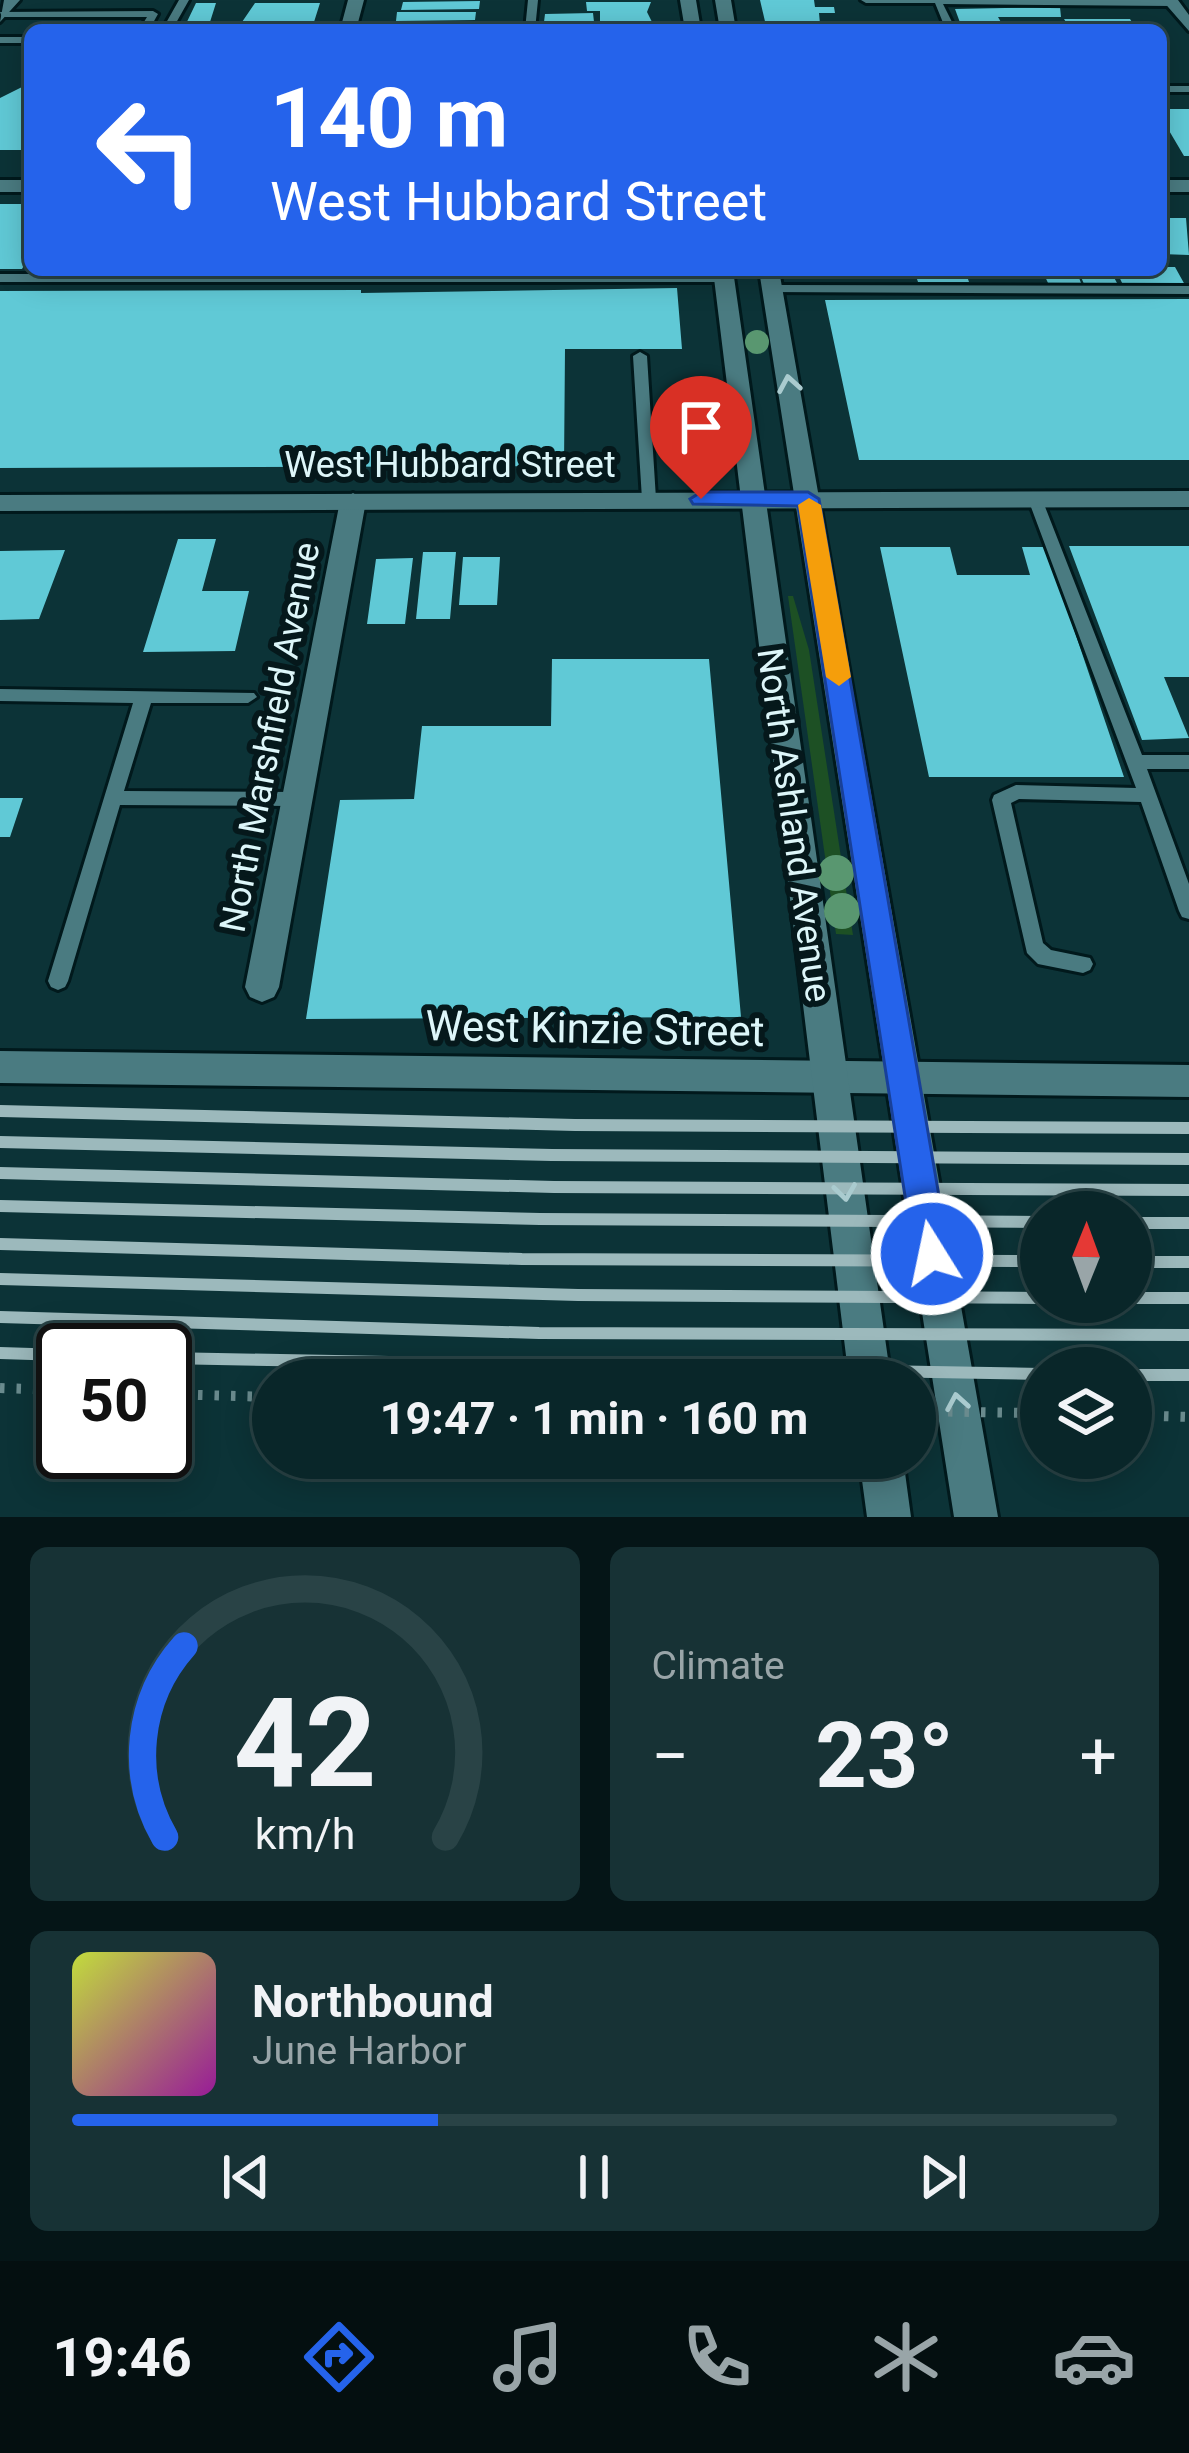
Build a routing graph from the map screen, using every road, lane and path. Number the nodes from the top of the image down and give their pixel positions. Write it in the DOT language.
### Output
graph roads {
  1 [pos="866,0"];
  2 [pos="1171,2"];
  3 [pos="939,4"];
  4 [pos="5,10"];
  5 [pos="147,24"];
  6 [pos="948,24"];
  7 [pos="1189,26"];
  8 [pos="362,276"];
  9 [pos="723,276"];
  10 [pos="0,278"];
  11 [pos="771,280"];
  12 [pos="1189,290"];
  13 [pos="640,356"];
  14 [pos="649,499"];
  15 [pos="752,499"];
  16 [pos="808,499"];
  17 [pos="1035,499"];
  18 [pos="1189,500"];
  19 [pos="352,501"];
  20 [pos="0,503"];
  21 [pos="0,695"];
  22 [pos="144,697"];
  23 [pos="248,697"];
  24 [pos="1136,762"];
  25 [pos="1189,762"];
  26 [pos="1147,795"];
  27 [pos="113,798"];
  28 [pos="297,799"];
  29 [pos="1189,911"];
  30 [pos="1083,964"];
  31 [pos="58,981"];
  32 [pos="262,987"];
  33 [pos="0,1067"];
  34 [pos="829,1076"];
  35 [pos="902,1078"];
  36 [pos="1189,1081"];
  37 [pos="868,1359"];
  38 [pos="0,1388"];
  39 [pos="36,1389"];
  40 [pos="192,1395"];
  41 [pos="252,1396"];
  42 [pos="936,1411"];
  43 [pos="1020,1413"];
  44 [pos="1152,1416"];
  45 [pos="1189,1417"];
  46 [pos="884,1479"];
  47 [pos="890,1517"];
  48 [pos="976,1517"];
  1 -- 3 [label="lane"];
  2 -- 3 [label="lane"];
  2 -- 7 [label="main road"];
  3 -- 6 [label="lane"];
  4 -- 5 [label="lane"];
  8 -- 10 [label="lane"];
  9 -- 15 [label="main road, North Ashland Avenue"];
  11 -- 12 [label="lane"];
  16 -- 11 [label="main road, North Ashland Avenue, one-way"];
  13 -- 14 [label="lane"];
  14 -- 15 [label="main road, West Hubbard Street"];
  14 -- 19 [label="main road, West Hubbard Street"];
  15 -- 16 [label="main road, West Hubbard Street"];
  15 -- 34 [label="main road, North Ashland Avenue"];
  16 -- 17 [label="main road, West Hubbard Street"];
  16 -- 35 [label="main road, North Ashland Avenue"];
  17 -- 18 [label="main road, West Hubbard Street"];
  17 -- 24 [label="lane"];
  19 -- 20 [label="main road, West Hubbard Street"];
  19 -- 28 [label="main road, North Marshfield Avenue"];
  21 -- 22 [label="lane"];
  22 -- 23 [label="lane"];
  22 -- 27 [label="lane"];
  24 -- 25 [label="lane"];
  24 -- 26 [label="lane"];
  26 -- 29 [label="lane"];
  26 -- 30 [label="lane"];
  27 -- 28 [label="lane"];
  27 -- 31 [label="lane"];
  28 -- 32 [label="main road, North Marshfield Avenue"];
  33 -- 34 [label="main road, West Kinzie Street"];
  34 -- 35 [label="main road, West Kinzie Street"];
  34 -- 37 [label="main road, North Ashland Avenue, one-way"];
  35 -- 36 [label="main road, West Kinzie Street"];
  48 -- 35 [label="main road, North Ashland Avenue, one-way"];
  38 -- 39 [label="path"];
  40 -- 41 [label="path"];
  42 -- 43 [label="path, bridge"];
  44 -- 45 [label="path"];
  46 -- 47 [label="main road"];
}
